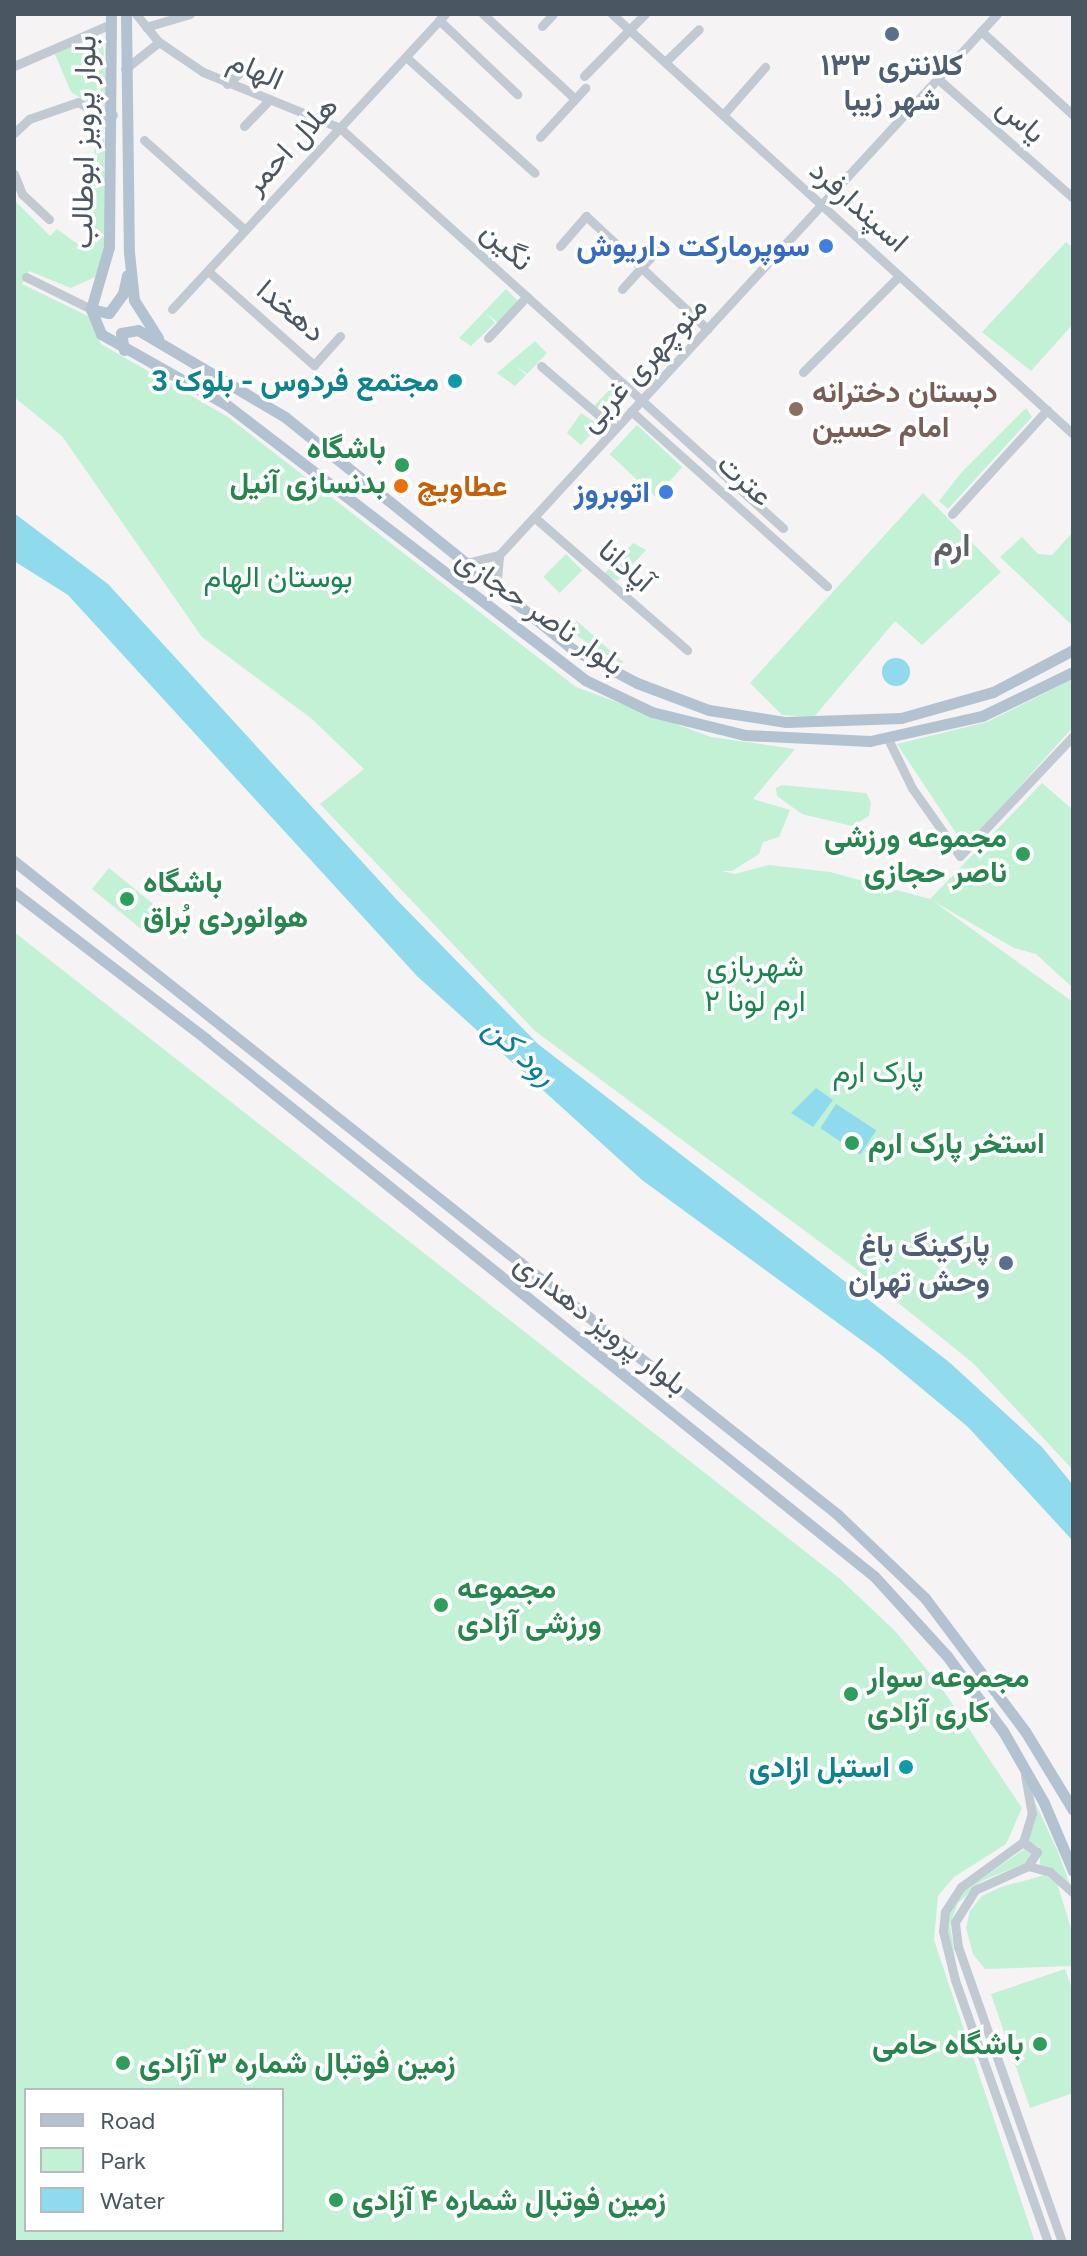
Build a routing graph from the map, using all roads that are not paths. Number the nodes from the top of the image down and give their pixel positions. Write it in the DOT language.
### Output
graph roads {
  1 [pos="126,14"];
  2 [pos="136,14"];
  3 [pos="190,14"];
  4 [pos="483,14"];
  5 [pos="553,14"];
  6 [pos="612,14"];
  7 [pos="645,14"];
  8 [pos="997,14"];
  9 [pos="442,17"];
  10 [pos="111,19"];
  11 [pos="542,26"];
  12 [pos="146,27"];
  13 [pos="699,29"];
  14 [pos="630,30"];
  15 [pos="981,31"];
  16 [pos="159,42"];
  17 [pos="406,57"];
  18 [pos="665,62"];
  19 [pos="14,66"];
  20 [pos="765,67"];
  21 [pos="125,69"];
  22 [pos="244,69"];
  23 [pos="584,76"];
  24 [pos="937,78"];
  25 [pos="227,84"];
  26 [pos="585,88"];
  27 [pos="517,94"];
  28 [pos="575,99"];
  29 [pos="267,102"];
  30 [pos="113,115"];
  31 [pos="723,115"];
  32 [pos="1073,115"];
  33 [pos="244,126"];
  34 [pos="340,128"];
  35 [pos="14,133"];
  36 [pos="540,137"];
  37 [pos="144,140"];
  38 [pos="535,173"];
  39 [pos="14,174"];
  40 [pos="1073,198"];
  41 [pos="821,205"];
  42 [pos="49,219"];
  43 [pos="245,230"];
  44 [pos="560,246"];
  45 [pos="659,248"];
  46 [pos="129,252"];
  47 [pos="640,268"];
  48 [pos="208,271"];
  49 [pos="899,276"];
  50 [pos="26,277"];
  51 [pos="622,289"];
  52 [pos="527,296"];
  53 [pos="91,309"];
  54 [pos="172,309"];
  55 [pos="707,329"];
  56 [pos="340,336"];
  57 [pos="488,338"];
  58 [pos="125,350"];
  59 [pos="172,353"];
  60 [pos="541,366"];
  61 [pos="803,372"];
  62 [pos="643,399"];
  63 [pos="1047,410"];
  64 [pos="631,411"];
  65 [pos="615,429"];
  66 [pos="1073,434"];
  67 [pos="952,514"];
  68 [pos="534,517"];
  69 [pos="783,528"];
  70 [pos="499,555"];
  71 [pos="466,563"];
  72 [pos="827,586"];
  73 [pos="496,591"];
  74 [pos="687,650"];
  75 [pos="1073,650"];
  76 [pos="1073,672"];
  77 [pos="1073,736"];
  78 [pos="888,739"];
  79 [pos="14,861"];
  80 [pos="14,892"];
  81 [pos="1023,1763"];
  82 [pos="1073,1810"];
  83 [pos="1023,1842"];
  84 [pos="1028,1866"];
  85 [pos="1073,1871"];
  86 [pos="1073,1893"];
  87 [pos="1048,2242"];
  88 [pos="1062,2242"];
  1 -- 21 [label="main road, بلوار پرویز ابوطالب"];
  2 -- 12 [label="street, الهام"];
  3 -- 12 [label="street"];
  4 -- 28 [label="street"];
  5 -- 11 [label="street"];
  6 -- 14 [label="street, اسپندارفرد"];
  7 -- 14 [label="street"];
  8 -- 15 [label="street, منوچهری غربی"];
  9 -- 17 [label="street, هلال احمر"];
  9 -- 27 [label="street"];
  10 -- 19 [label="street"];
  10 -- 30 [label="main road, بلوار پرویز ابوطالب"];
  12 -- 16 [label="street, الهام"];
  13 -- 18 [label="street"];
  14 -- 18 [label="street, اسپندارفرد"];
  14 -- 23 [label="street"];
  15 -- 24 [label="street, منوچهری غربی"];
  15 -- 32 [label="street"];
  16 -- 21 [label="street"];
  16 -- 25 [label="street, الهام"];
  17 -- 34 [label="street, هلال احمر"];
  17 -- 38 [label="street"];
  18 -- 31 [label="street, اسپندارفرد"];
  20 -- 31 [label="street"];
  21 -- 46 [label="main road, بلوار پرویز ابوطالب"];
  22 -- 25 [label="street"];
  24 -- 40 [label="street, یاس"];
  24 -- 41 [label="street, منوچهری غربی"];
  25 -- 29 [label="street, الهام"];
  26 -- 28 [label="street"];
  28 -- 36 [label="street"];
  29 -- 33 [label="street"];
  29 -- 34 [label="street, الهام"];
  30 -- 35 [label="street"];
  30 -- 53 [label="main road, بلوار پرویز ابوطالب"];
  31 -- 41 [label="street, اسپندارفرد"];
  34 -- 43 [label="street, هلال احمر"];
  34 -- 52 [label="street, نگین"];
  37 -- 43 [label="street"];
  39 -- 42 [label="street"];
  41 -- 49 [label="street, اسپندارفرد"];
  41 -- 55 [label="street, منوچهری غربی"];
  43 -- 48 [label="street, هلال احمر"];
  44 -- 47 [label="street"];
  45 -- 47 [label="street"];
  46 -- 53 [label="main road"];
  46 -- 59 [label="main road, بلوار پرویز ابوطالب"];
  47 -- 51 [label="street"];
  47 -- 55 [label="street"];
  48 -- 54 [label="street, هلال احمر"];
  48 -- 56 [label="street, دهخدا"];
  49 -- 61 [label="street"];
  49 -- 63 [label="street, اسپندارفرد"];
  50 -- 53 [label="street"];
  52 -- 57 [label="street"];
  52 -- 62 [label="street, نگین"];
  53 -- 58 [label="main road"];
  55 -- 62 [label="street, منوچهری غربی"];
  58 -- 59 [label="main road, بلوار ناصر حجازی"];
  58 -- 78 [label="main road, بلوار ناصر حجازی"];
  59 -- 71 [label="main road, بلوار ناصر حجازی"];
  60 -- 65 [label="street"];
  62 -- 64 [label="street, منوچهری غربی"];
  62 -- 69 [label="street, نگین"];
  63 -- 66 [label="street, اسپندارفرد"];
  63 -- 67 [label="street"];
  64 -- 65 [label="street, منوچهری غربی"];
  64 -- 72 [label="street, عترت"];
  65 -- 68 [label="street, منوچهری غربی"];
  68 -- 70 [label="street, منوچهری غربی"];
  68 -- 74 [label="street, آپادانا"];
  70 -- 71 [label="street"];
  70 -- 73 [label="street"];
  71 -- 73 [label="main road, بلوار ناصر حجازی"];
  73 -- 75 [label="main road, بلوار ناصر حجازی"];
  76 -- 78 [label="main road, بلوار ناصر حجازی"];
  77 -- 78 [label="street"];
  79 -- 82 [label="main road, بلوار پرویز دهداری"];
  80 -- 81 [label="main road, بلوار پرویز دهداری"];
  81 -- 83 [label="street"];
  81 -- 85 [label="main road, بلوار پرویز دهداری"];
  83 -- 84 [label="street"];
  83 -- 87 [label="street"];
  84 -- 86 [label="street"];
  84 -- 88 [label="street"];
}
